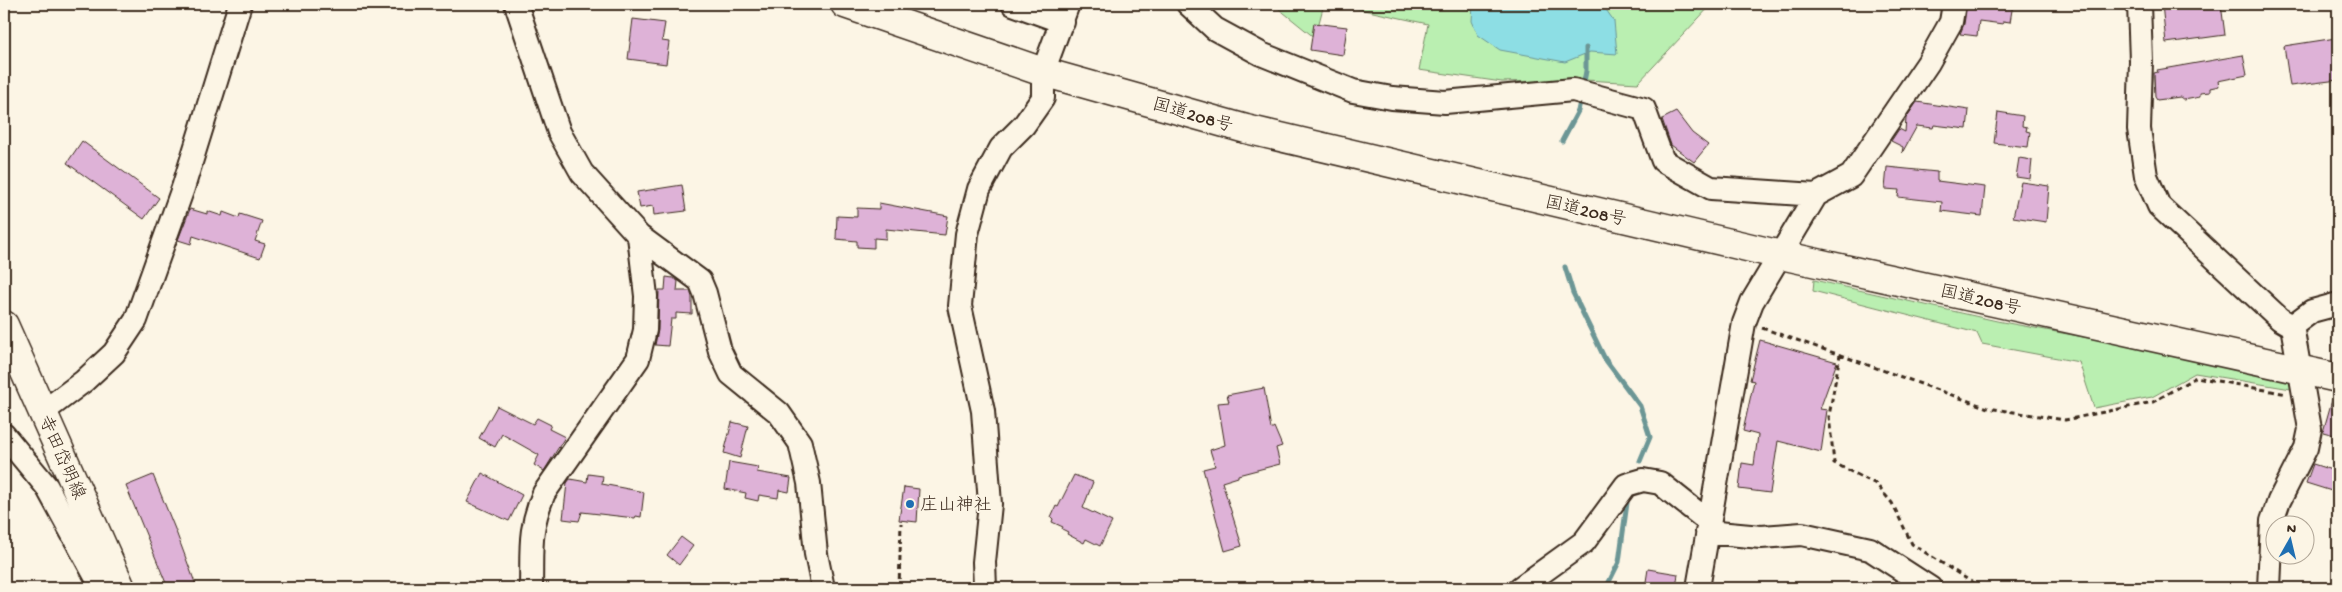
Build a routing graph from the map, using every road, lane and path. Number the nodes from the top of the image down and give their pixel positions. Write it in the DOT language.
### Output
graph roads {
  1 [pos="240,4"];
  2 [pos="516,4"];
  3 [pos="844,4"];
  4 [pos="1012,4"];
  5 [pos="1188,4"];
  6 [pos="1954,4"];
  7 [pos="2139,4"];
  8 [pos="1066,13"];
  9 [pos="1043,72"];
  10 [pos="1816,194"];
  11 [pos="640,236"];
  12 [pos="1781,255"];
  13 [pos="2338,304"];
  14 [pos="1744,322"];
  15 [pos="4,325"];
  16 [pos="2292,326"];
  17 [pos="1840,354"];
  18 [pos="2299,370"];
  19 [pos="2338,378"];
  20 [pos="2305,397"];
  21 [pos="43,412"];
  22 [pos="4,436"];
  23 [pos="901,523"];
  24 [pos="1708,527"];
  25 [pos="102,588"];
  26 [pos="121,588"];
  27 [pos="531,588"];
  28 [pos="823,588"];
  29 [pos="899,588"];
  30 [pos="985,588"];
  31 [pos="1520,588"];
  32 [pos="1698,588"];
  33 [pos="1930,588"];
  34 [pos="1981,588"];
  35 [pos="2269,588"];
  1 -- 21 [label="street"];
  2 -- 11 [label="street"];
  3 -- 9 [label="main road, 国道208号"];
  4 -- 8 [label="street"];
  5 -- 10 [label="street"];
  6 -- 10 [label="street"];
  7 -- 16 [label="street"];
  8 -- 9 [label="street"];
  9 -- 12 [label="main road, 国道208号"];
  9 -- 30 [label="street"];
  10 -- 12 [label="street"];
  11 -- 27 [label="street"];
  11 -- 28 [label="street"];
  12 -- 14 [label="street"];
  12 -- 18 [label="main road, 国道208号"];
  13 -- 16 [label="street"];
  14 -- 17 [label="path"];
  14 -- 24 [label="street"];
  15 -- 21 [label="main road, 寺田岱明線"];
  16 -- 18 [label="street"];
  17 -- 20 [label="path"];
  17 -- 34 [label="path"];
  18 -- 19 [label="main road, 国道208号"];
  18 -- 20 [label="street"];
  20 -- 35 [label="street"];
  21 -- 26 [label="main road, 寺田岱明線"];
  22 -- 25 [label="street"];
  23 -- 29 [label="path"];
  24 -- 31 [label="street"];
  24 -- 32 [label="street"];
  24 -- 33 [label="street"];
}
